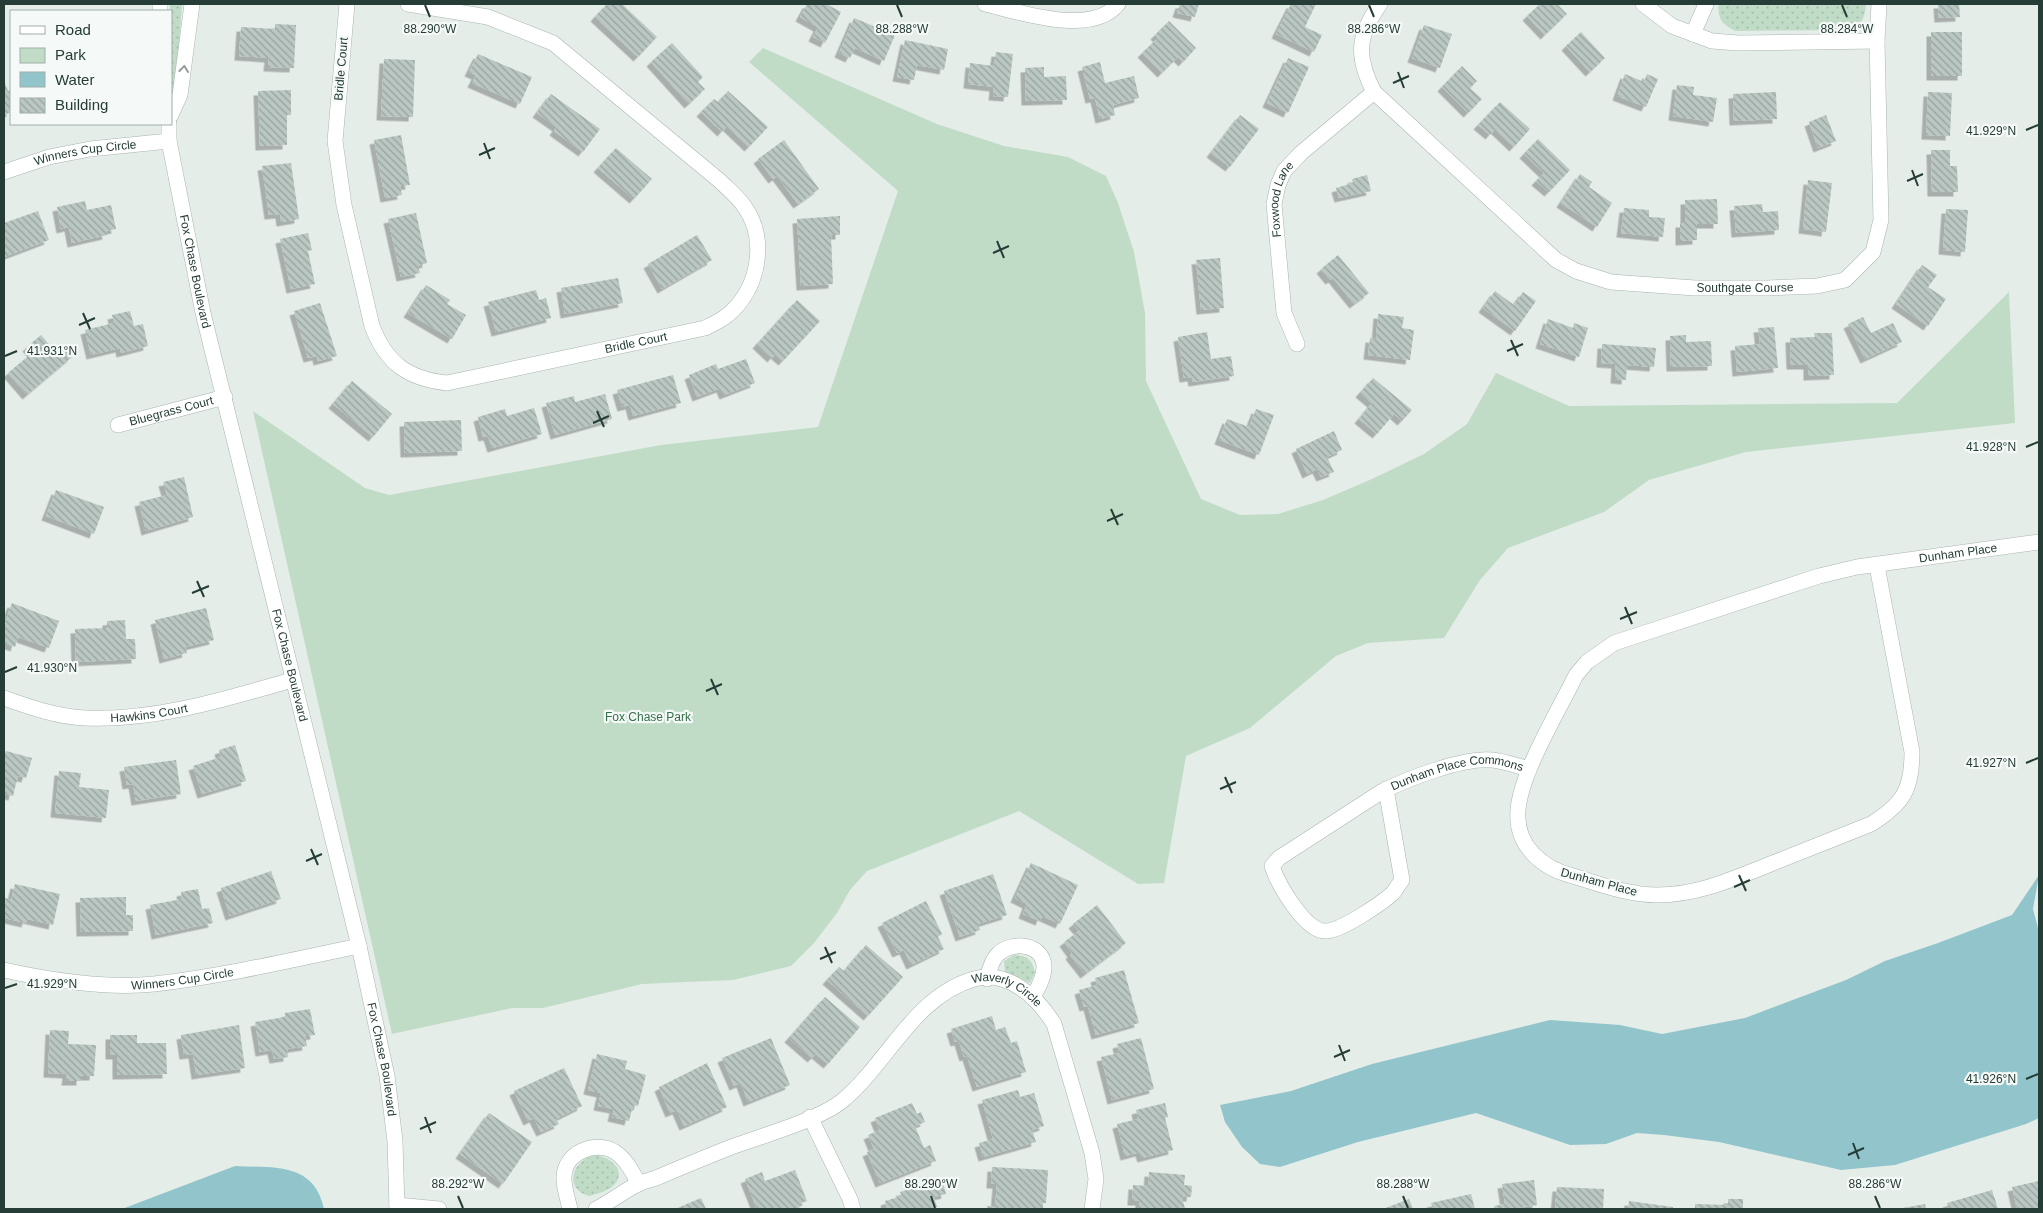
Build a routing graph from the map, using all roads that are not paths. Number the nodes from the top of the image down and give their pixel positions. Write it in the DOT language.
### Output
graph roads {
  1 [pos="192,4"];
  2 [pos="347,4"];
  3 [pos="408,4"];
  4 [pos="986,4"];
  5 [pos="1118,4"];
  6 [pos="1380,4"];
  7 [pos="1643,4"];
  8 [pos="1706,4"];
  9 [pos="1879,4"];
  10 [pos="1693,34"];
  11 [pos="1876,41"];
  12 [pos="1374,92"];
  13 [pos="172,113"];
  14 [pos="169,125"];
  15 [pos="169,140"];
  16 [pos="4,172"];
  17 [pos="1297,344"];
  18 [pos="225,397"];
  19 [pos="118,424"];
  20 [pos="2039,542"];
  21 [pos="1877,566"];
  22 [pos="292,680"];
  23 [pos="4,698"];
  24 [pos="1530,769"];
  25 [pos="1386,789"];
  26 [pos="359,946"];
  27 [pos="4,970"];
  28 [pos="987,979"];
  29 [pos="1033,997"];
  30 [pos="810,1117"];
  31 [pos="639,1184"];
  32 [pos="397,1207"];
  33 [pos="439,1209"];
  34 [pos="570,1209"];
  35 [pos="597,1209"];
  36 [pos="852,1209"];
  37 [pos="1092,1209"];
  13 -- 1 [label="street, one-way"];
  2 -- 3 [label="street, Bridle Court"];
  4 -- 5 [label="street"];
  6 -- 12 [label="street, Southgate Course"];
  7 -- 10 [label="street"];
  8 -- 10 [label="street"];
  9 -- 11 [label="street, Southgate Course"];
  10 -- 11 [label="street"];
  11 -- 12 [label="street, Southgate Course"];
  12 -- 17 [label="street, Foxwood Lane"];
  14 -- 15 [label="street, Fox Chase Boulevard"];
  15 -- 16 [label="street, Winners Cup Circle"];
  15 -- 18 [label="street, Fox Chase Boulevard"];
  18 -- 19 [label="street, Bluegrass Court"];
  18 -- 22 [label="street, Fox Chase Boulevard"];
  20 -- 21 [label="street, Dunham Place"];
  21 -- 24 [label="street, Dunham Place"];
  21 -- 24 [label="street, Dunham Place"];
  22 -- 23 [label="street, Hawkins Court"];
  22 -- 26 [label="street, Fox Chase Boulevard"];
  24 -- 25 [label="street, Dunham Place Commons"];
  25 -- 25 [label="street, Dunham Place Commons"];
  26 -- 27 [label="street, Winners Cup Circle"];
  26 -- 32 [label="street, Fox Chase Boulevard"];
  28 -- 29 [label="street, Waverly Circle"];
  28 -- 29 [label="street"];
  28 -- 30 [label="street, Waverly Circle"];
  29 -- 37 [label="street, Waverly Circle"];
  30 -- 31 [label="street, Waverly Circle"];
  30 -- 36 [label="street"];
  31 -- 34 [label="street"];
  31 -- 35 [label="street, Waverly Circle"];
  32 -- 33 [label="street"];
}
